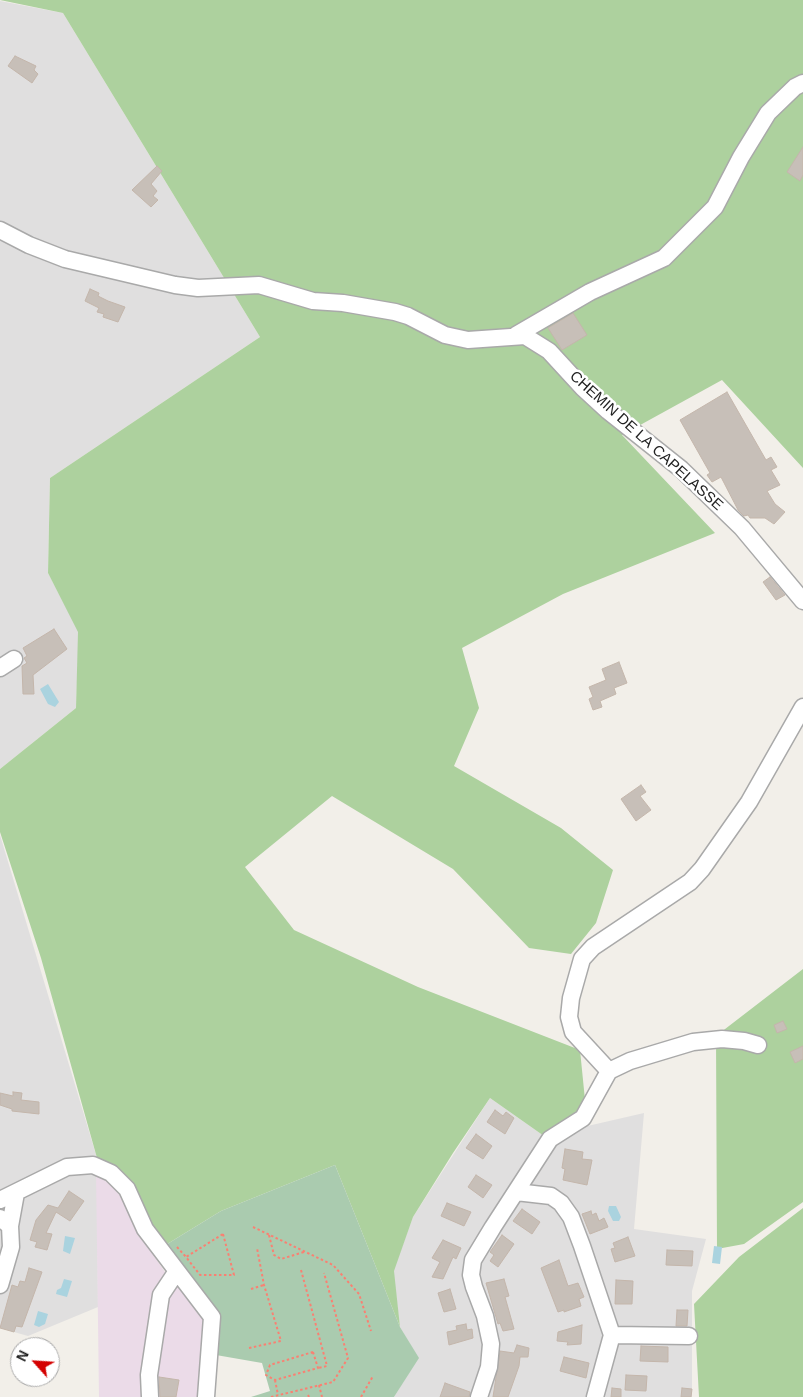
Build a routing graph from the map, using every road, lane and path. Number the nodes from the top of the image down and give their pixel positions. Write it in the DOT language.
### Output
graph roads {
  1 [pos="803,83"];
  2 [pos="0,230"];
  3 [pos="516,335"];
  4 [pos="803,601"];
  5 [pos="14,659"];
  6 [pos="0,668"];
  7 [pos="803,707"];
  8 [pos="758,1045"];
  9 [pos="609,1071"];
  10 [pos="516,1192"];
  11 [pos="16,1193"];
  12 [pos="0,1200"];
  13 [pos="5,1222"];
  14 [pos="253,1227"];
  15 [pos="269,1235"];
  16 [pos="177,1247"];
  17 [pos="257,1248"];
  18 [pos="305,1251"];
  19 [pos="186,1257"];
  20 [pos="301,1270"];
  21 [pos="176,1271"];
  22 [pos="324,1273"];
  23 [pos="0,1285"];
  24 [pos="264,1285"];
  25 [pos="252,1289"];
  26 [pos="371,1330"];
  27 [pos="612,1335"];
  28 [pos="689,1336"];
  29 [pos="250,1348"];
  30 [pos="318,1368"];
  31 [pos="372,1376"];
  32 [pos="275,1380"];
  33 [pos="319,1385"];
  34 [pos="278,1395"];
  35 [pos="150,1397"];
  36 [pos="206,1397"];
  37 [pos="271,1397"];
  38 [pos="322,1397"];
  39 [pos="361,1397"];
  40 [pos="480,1397"];
  41 [pos="596,1397"];
  1 -- 3 [label="street"];
  2 -- 3 [label="street, CHEMIN DE LA CAPELASSE"];
  3 -- 4 [label="street, CHEMIN DE LA CAPELASSE"];
  5 -- 6 [label="street"];
  7 -- 9 [label="street"];
  8 -- 9 [label="street"];
  9 -- 10 [label="street"];
  10 -- 27 [label="street"];
  10 -- 40 [label="street"];
  11 -- 12 [label="street"];
  11 -- 13 [label="street"];
  11 -- 21 [label="street"];
  13 -- 23 [label="street"];
  14 -- 15 [label="path"];
  15 -- 18 [label="path"];
  15 -- 18 [label="path"];
  16 -- 19 [label="path"];
  17 -- 24 [label="path"];
  18 -- 26 [label="path"];
  19 -- 19 [label="path"];
  20 -- 30 [label="path"];
  21 -- 35 [label="street"];
  21 -- 36 [label="street"];
  22 -- 33 [label="path"];
  24 -- 25 [label="path"];
  24 -- 29 [label="path"];
  27 -- 28 [label="street"];
  27 -- 41 [label="street"];
  30 -- 32 [label="path"];
  30 -- 32 [label="path"];
  31 -- 39 [label="path"];
  32 -- 34 [label="path"];
  33 -- 34 [label="path"];
  33 -- 38 [label="path"];
  34 -- 37 [label="path"];
}
